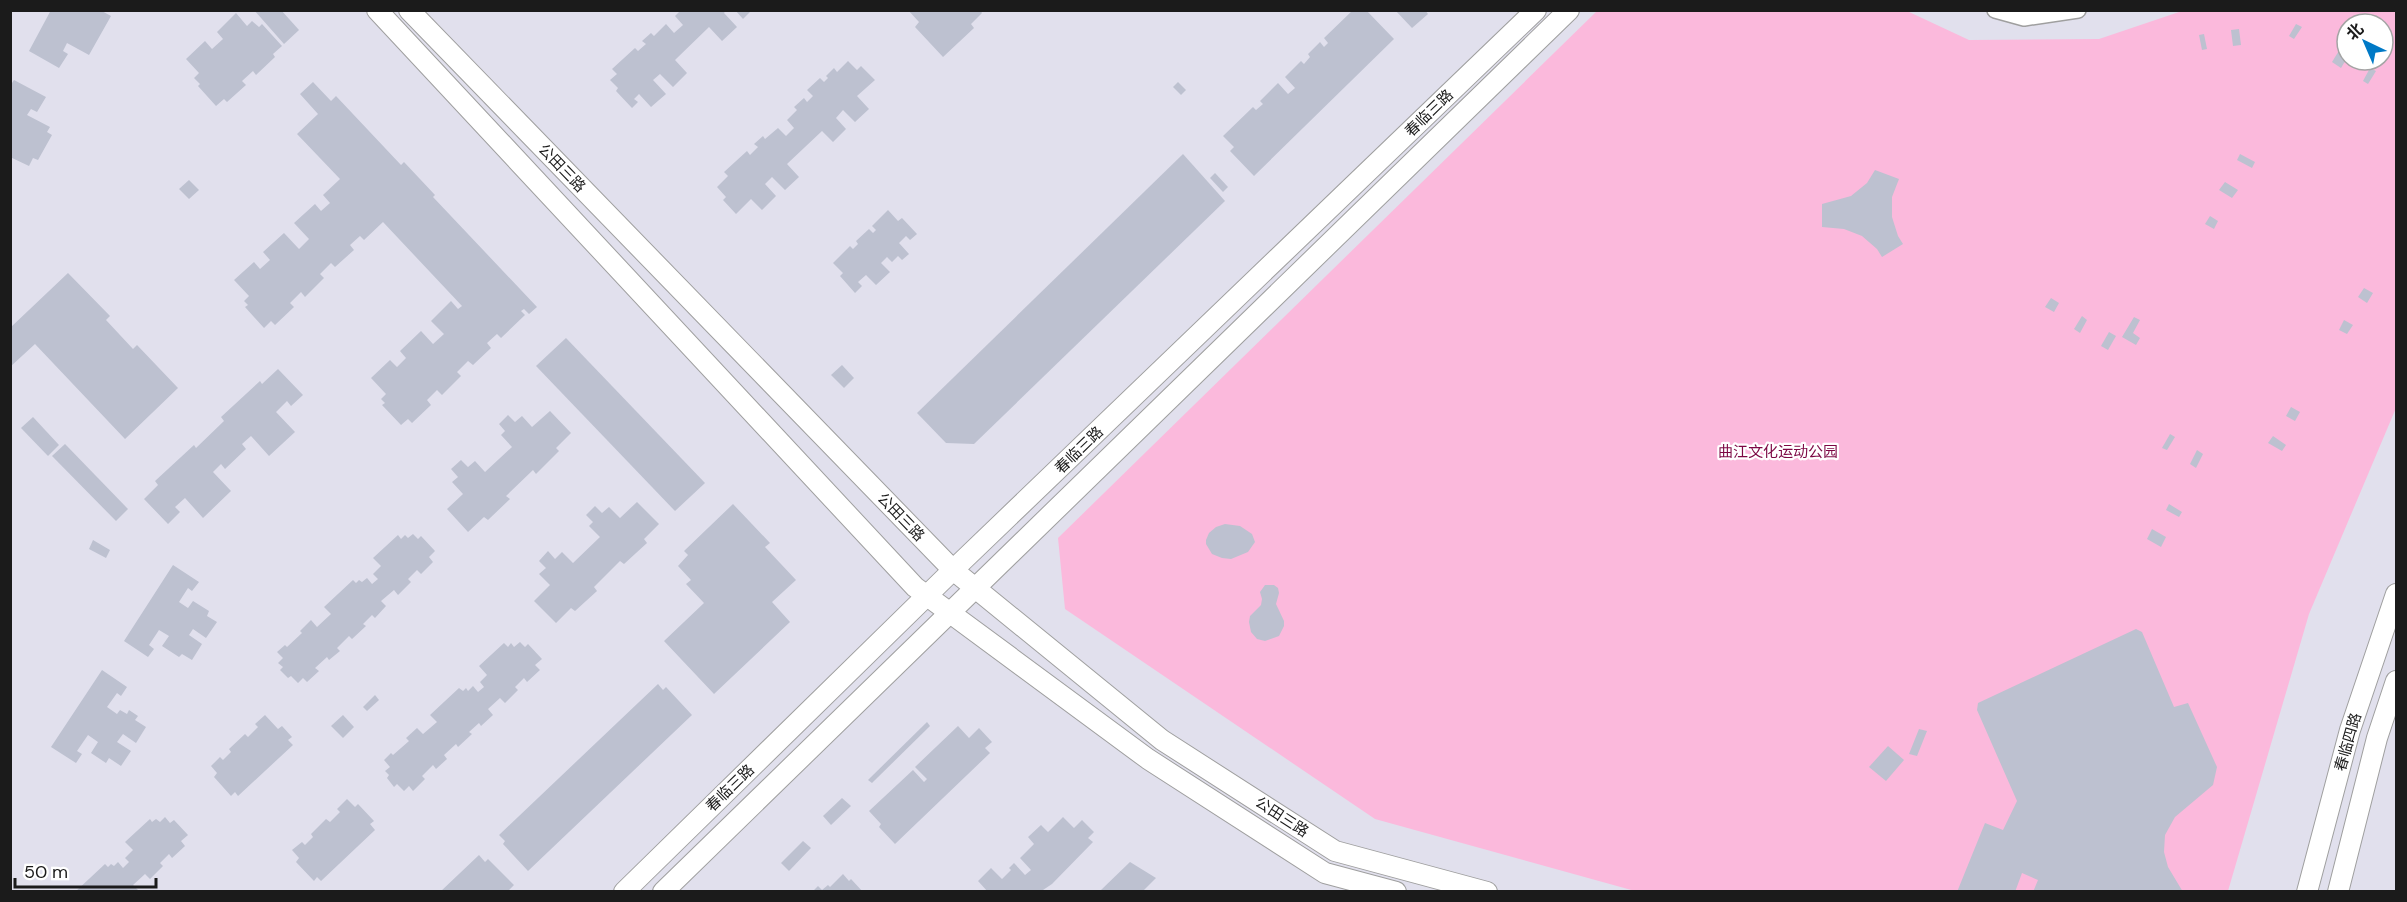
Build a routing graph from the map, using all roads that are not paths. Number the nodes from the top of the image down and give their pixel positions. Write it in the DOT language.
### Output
graph roads {
  1 [pos="377,10"];
  2 [pos="409,10"];
  3 [pos="1536,10"];
  4 [pos="1569,10"];
  5 [pos="1995,10"];
  6 [pos="2078,10"];
  7 [pos="953,570"];
  8 [pos="974,587"];
  9 [pos="2397,594"];
  10 [pos="927,596"];
  11 [pos="949,612"];
  12 [pos="2397,681"];
  13 [pos="624,891"];
  14 [pos="663,891"];
  15 [pos="1396,891"];
  16 [pos="1487,891"];
  17 [pos="2307,891"];
  18 [pos="2338,891"];
  1 -- 10 [label="street, 公田三路"];
  2 -- 7 [label="street, 公田三路"];
  3 -- 7 [label="street, 春临三路"];
  4 -- 8 [label="street, 春临三路"];
  5 -- 6 [label="street"];
  7 -- 8 [label="street, 公田三路"];
  7 -- 10 [label="street, 春临三路"];
  8 -- 11 [label="street, 春临三路"];
  8 -- 16 [label="street, 公田三路"];
  9 -- 17 [label="street, 春临四路"];
  10 -- 11 [label="street, 公田三路"];
  10 -- 13 [label="street, 春临三路"];
  11 -- 14 [label="street, 春临三路"];
  11 -- 15 [label="street, 公田三路"];
  12 -- 18 [label="street, 春临四路"];
}
